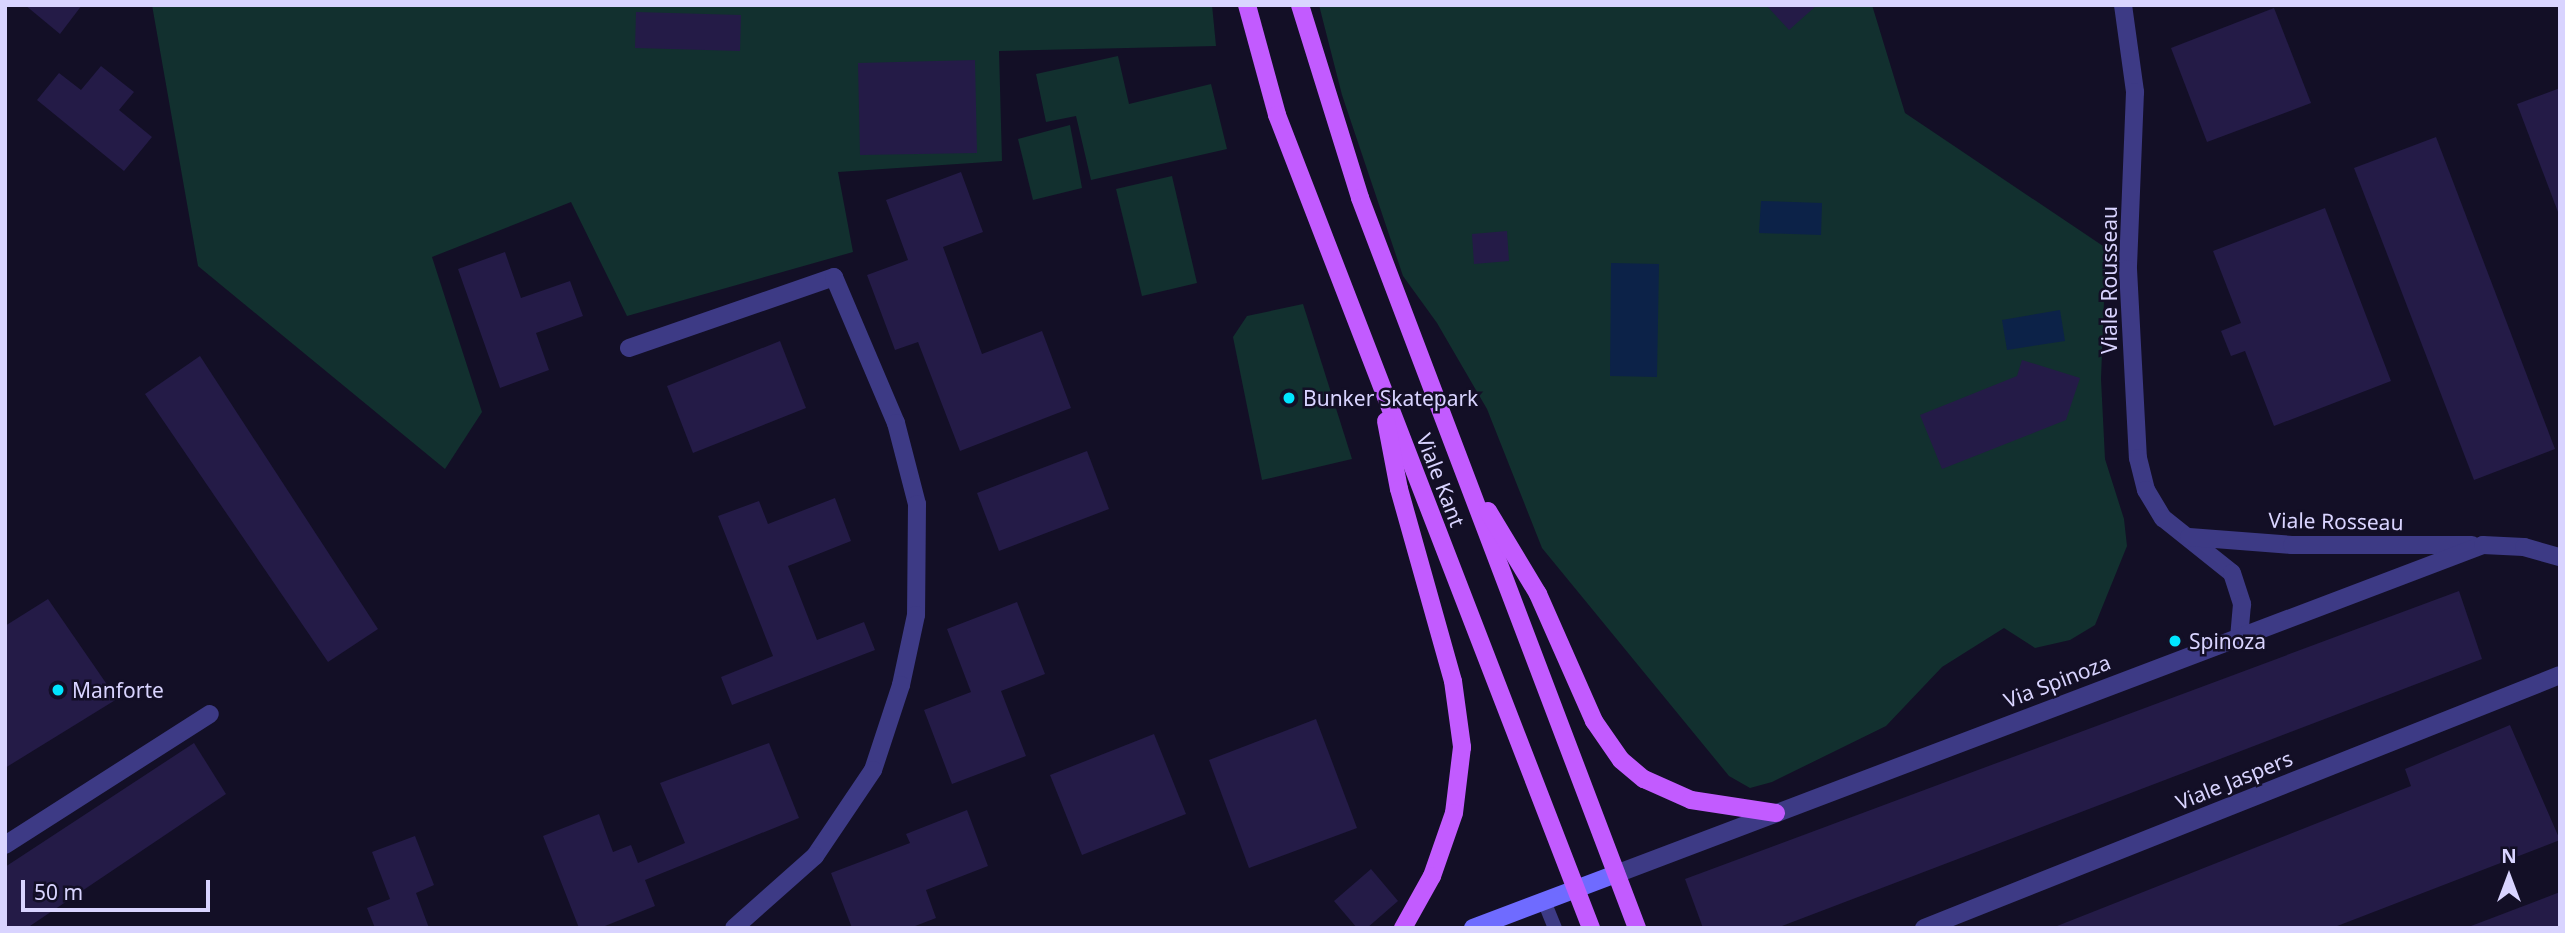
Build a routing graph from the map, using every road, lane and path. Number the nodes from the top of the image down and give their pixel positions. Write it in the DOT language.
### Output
graph roads {
  1 [pos="1247,5"];
  2 [pos="1300,5"];
  3 [pos="2127,7"];
  4 [pos="629,348"];
  5 [pos="1382,390"];
  6 [pos="1466,475"];
  7 [pos="2189,537"];
  8 [pos="2483,545"];
  9 [pos="2560,557"];
  10 [pos="2239,636"];
  11 [pos="2560,675"];
  12 [pos="210,714"];
  13 [pos="1776,813"];
  14 [pos="5,845"];
  15 [pos="1616,874"];
  16 [pos="1576,889"];
  17 [pos="1544,901"];
  18 [pos="734,928"];
  19 [pos="1403,928"];
  20 [pos="1473,928"];
  21 [pos="1555,928"];
  22 [pos="1591,928"];
  23 [pos="1637,928"];
  24 [pos="1924,928"];
  1 -- 5 [label="main road, Viale Kant"];
  2 -- 6 [label="main road, Viale Kant"];
  3 -- 7 [label="street, Viale Rousseau"];
  4 -- 18 [label="street"];
  5 -- 16 [label="main road, Viale Kant"];
  5 -- 19 [label="main road"];
  6 -- 13 [label="main road"];
  6 -- 15 [label="main road, Viale Kant"];
  7 -- 8 [label="street, Viale Rosseau"];
  7 -- 10 [label="street, Viale Rousseau"];
  8 -- 9 [label="street, Via Spinoza"];
  8 -- 10 [label="street, Via Spinoza"];
  10 -- 13 [label="street, Via Spinoza"];
  11 -- 24 [label="street, Viale Jaspers"];
  12 -- 14 [label="street"];
  13 -- 15 [label="street, Via Spinoza"];
  15 -- 16 [label="street, Via Spinoza"];
  15 -- 23 [label="main road, Viale Kant"];
  16 -- 17 [label="street, Via Spinoza"];
  16 -- 22 [label="main road, Viale Kant"];
  17 -- 20 [label="street, Via Spinoza"];
  17 -- 21 [label="lane"];
}
